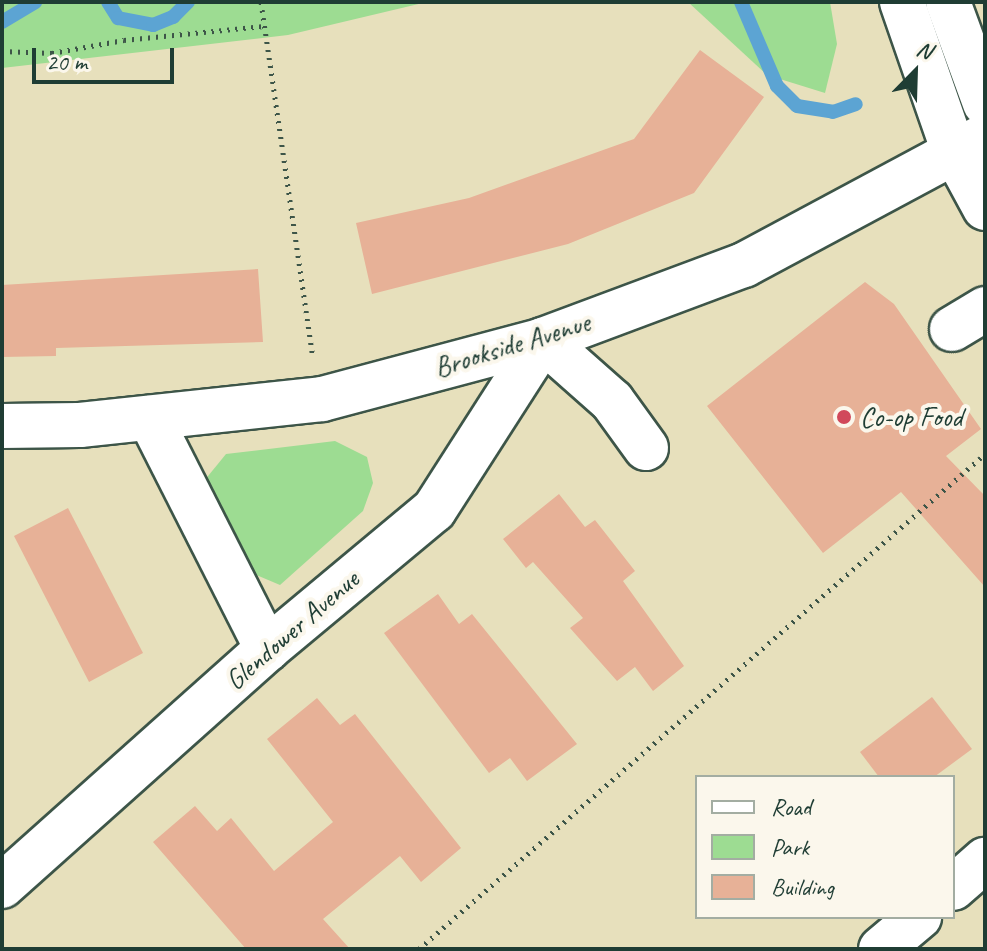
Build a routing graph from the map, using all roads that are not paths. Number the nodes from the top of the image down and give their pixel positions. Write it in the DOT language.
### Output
graph roads {
  1 [pos="902,2"];
  2 [pos="948,2"];
  3 [pos="985,103"];
  4 [pos="969,143"];
  5 [pos="985,208"];
  6 [pos="543,340"];
  7 [pos="150,418"];
  8 [pos="2,426"];
  9 [pos="646,448"];
  10 [pos="267,649"];
  11 [pos="985,860"];
  12 [pos="2,886"];
  13 [pos="955,886"];
  14 [pos="917,919"];
  15 [pos="881,949"];
  1 -- 4 [label="street"];
  2 -- 3 [label="street"];
  4 -- 5 [label="street"];
  4 -- 6 [label="street, Brookside Avenue"];
  6 -- 7 [label="street, Brookside Avenue"];
  6 -- 9 [label="street"];
  6 -- 10 [label="street, Glendower Avenue"];
  7 -- 8 [label="street, Brookside Avenue"];
  7 -- 10 [label="street"];
  10 -- 12 [label="street, Glendower Avenue"];
  11 -- 13 [label="street"];
  14 -- 15 [label="street"];
}
